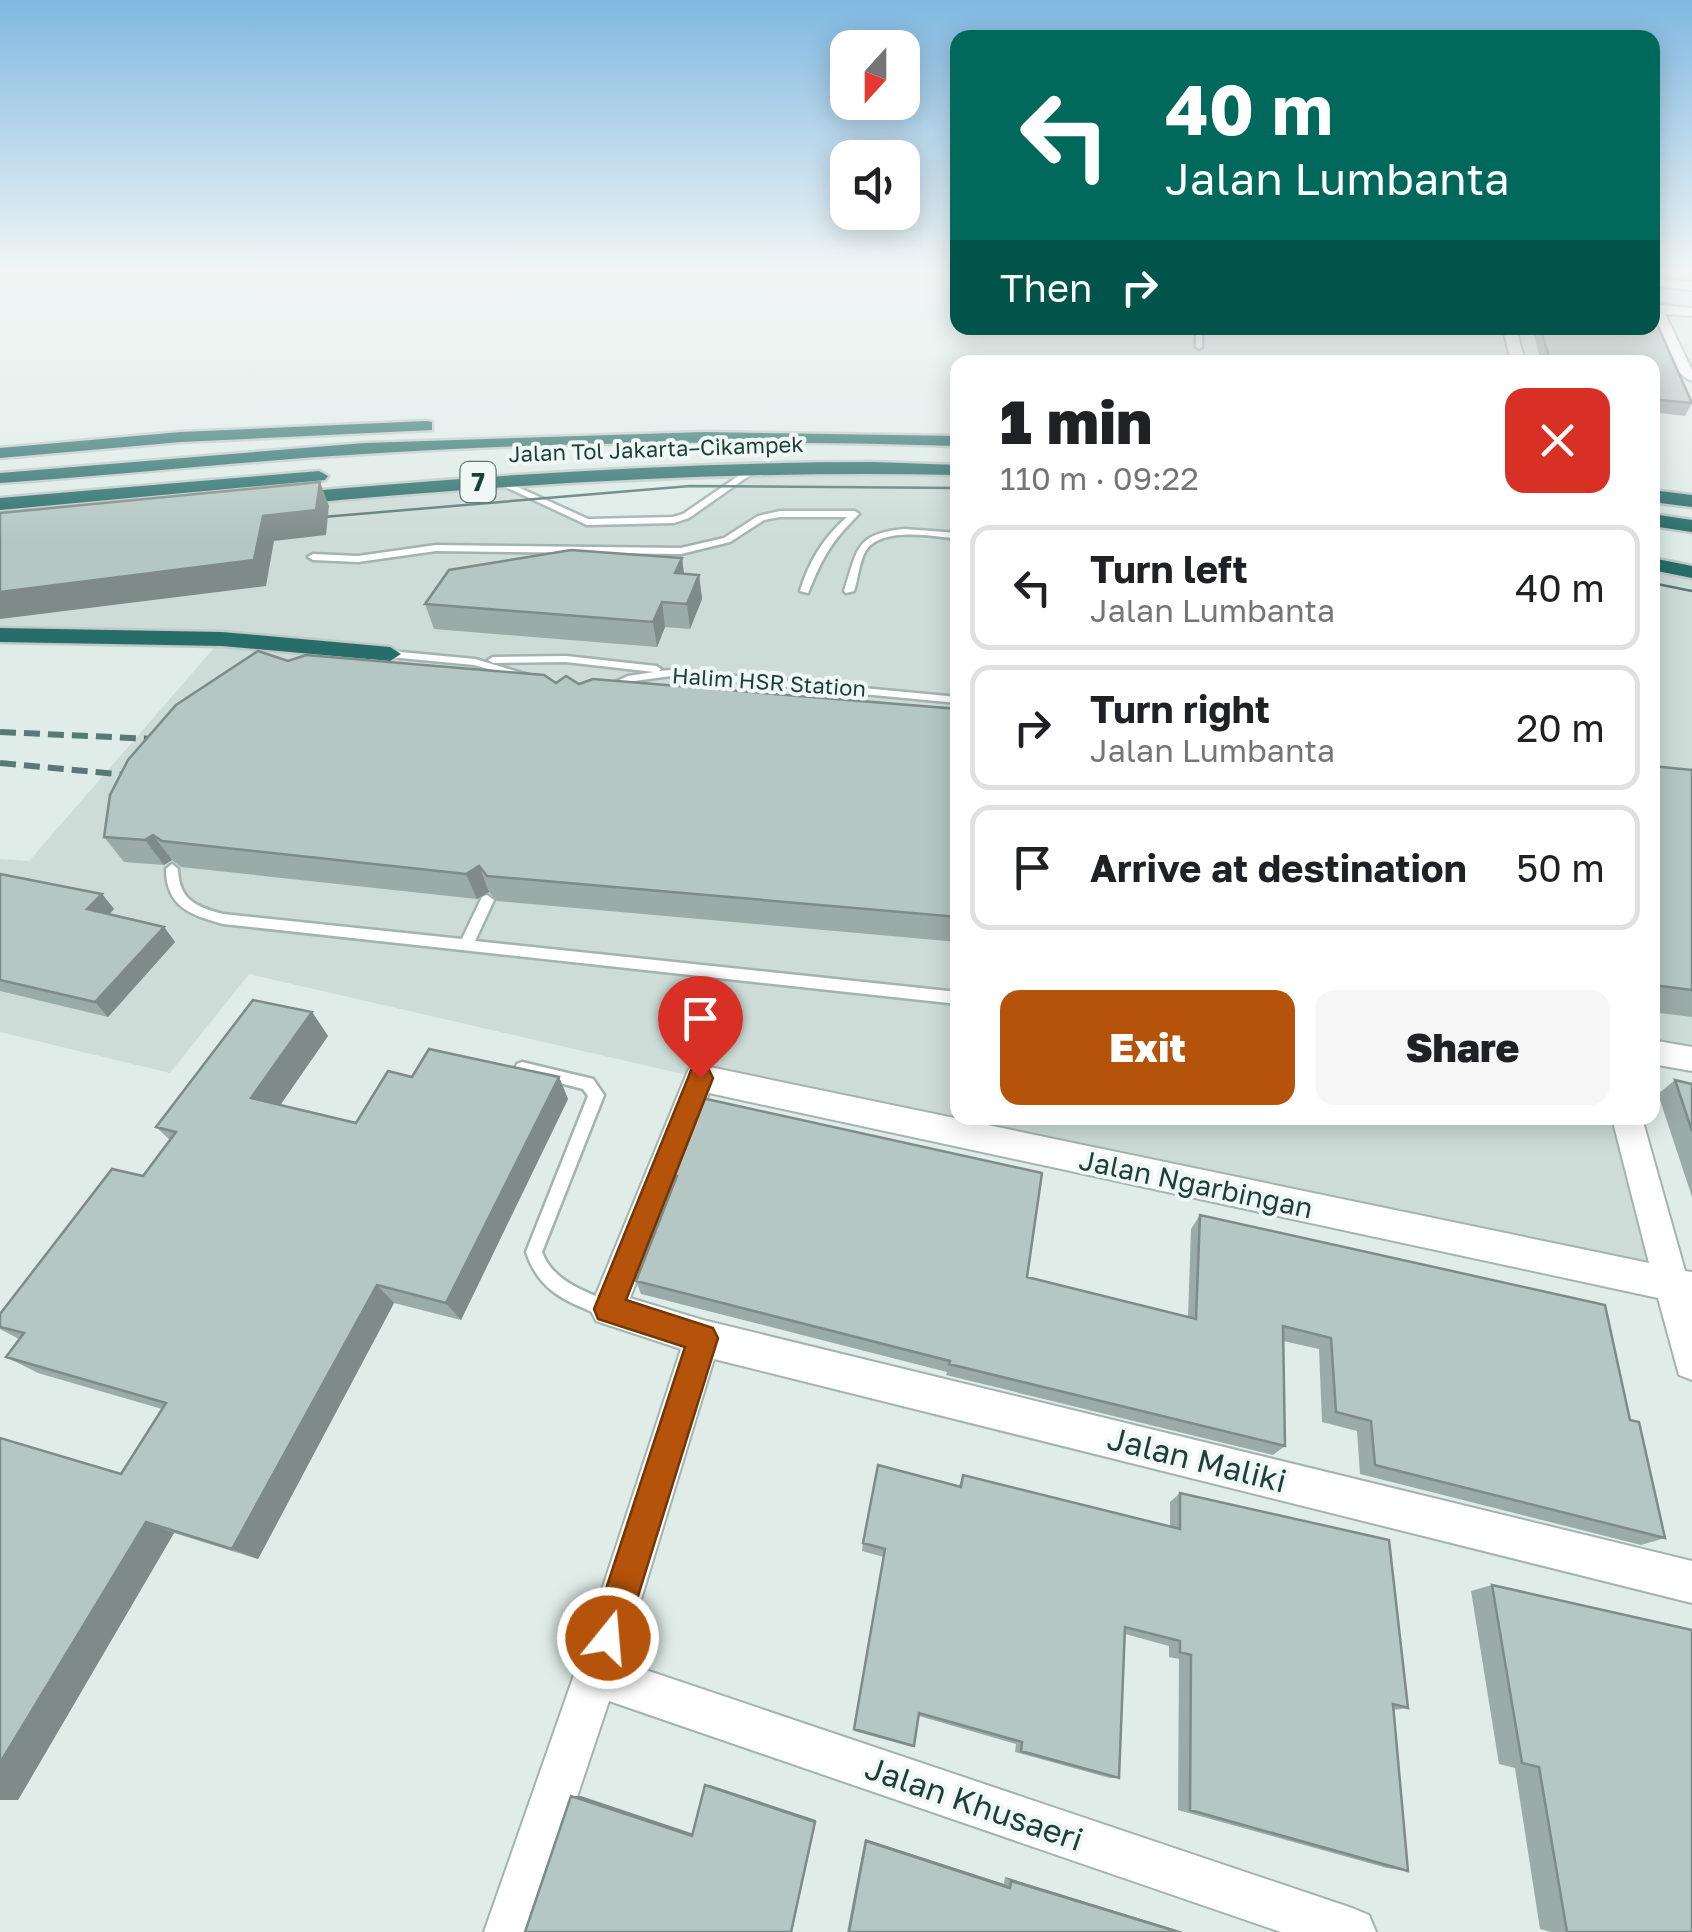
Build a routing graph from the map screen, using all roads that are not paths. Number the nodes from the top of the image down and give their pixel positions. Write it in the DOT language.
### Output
graph roads {
  1 [pos="797,418"];
  2 [pos="826,438"];
  3 [pos="950,441"];
  4 [pos="0,453"];
  5 [pos="756,467"];
  6 [pos="950,470"];
  7 [pos="0,478"];
  8 [pos="497,480"];
  9 [pos="1660,497"];
  10 [pos="272,500"];
  11 [pos="1692,501"];
  12 [pos="0,504"];
  13 [pos="1660,521"];
  14 [pos="1692,526"];
  15 [pos="950,536"];
  16 [pos="1660,548"];
  17 [pos="1692,553"];
  18 [pos="313,557"];
  19 [pos="1660,566"];
  20 [pos="1692,572"];
  21 [pos="805,591"];
  22 [pos="849,592"];
  23 [pos="0,635"];
  24 [pos="0,649"];
  25 [pos="390,654"];
  26 [pos="475,662"];
  27 [pos="337,667"];
  28 [pos="289,670"];
  29 [pos="671,673"];
  30 [pos="550,686"];
  31 [pos="599,695"];
  32 [pos="950,699"];
  33 [pos="172,870"];
  34 [pos="487,900"];
  35 [pos="466,945"];
  36 [pos="950,997"];
  37 [pos="1660,1054"];
  38 [pos="1692,1060"];
  39 [pos="522,1068"];
  40 [pos="1629,1125"];
  41 [pos="1681,1287"];
  42 [pos="608,1309"];
  43 [pos="703,1338"];
  44 [pos="1692,1362"];
  45 [pos="1692,1582"];
  46 [pos="596,1675"];
  47 [pos="508,1932"];
  48 [pos="1352,1932"];
  1 -- 4 [label="highway"];
  2 -- 3 [label="highway, Jalan Tol Jakarta–Cikampek / 7"];
  2 -- 7 [label="highway, Jalan Tol Jakarta–Cikampek / 7"];
  2 -- 12 [label="highway, Jalan Tol Jakarta–Cikampek / 7"];
  5 -- 6 [label="highway, Jalan Tol Jakarta–Cikampek / 7"];
  5 -- 8 [label="highway, Jalan Tol Jakarta–Cikampek / 7"];
  5 -- 8 [label="lane"];
  8 -- 10 [label="highway, Jalan Tol Jakarta–Cikampek / 7"];
  9 -- 11 [label="highway"];
  13 -- 14 [label="highway"];
  15 -- 22 [label="lane"];
  16 -- 17 [label="highway"];
  18 -- 21 [label="lane"];
  19 -- 20 [label="highway"];
  23 -- 25 [label="highway"];
  24 -- 28 [label="highway"];
  25 -- 26 [label="lane"];
  25 -- 27 [label="lane"];
  26 -- 29 [label="lane"];
  26 -- 30 [label="lane"];
  29 -- 31 [label="lane, Halim HSR Station"];
  29 -- 32 [label="lane, Halim HSR Station"];
  33 -- 35 [label="lane"];
  34 -- 35 [label="lane"];
  35 -- 36 [label="lane"];
  37 -- 38 [label="street"];
  39 -- 42 [label="lane"];
  40 -- 41 [label="street"];
  41 -- 42 [label="street, Jalan Ngarbingan"];
  41 -- 44 [label="street"];
  42 -- 43 [label="street, Jalan Maliki"];
  43 -- 45 [label="street, Jalan Maliki"];
  43 -- 46 [label="street"];
  46 -- 47 [label="street"];
  46 -- 48 [label="street, Jalan Khusaeri"];
}
